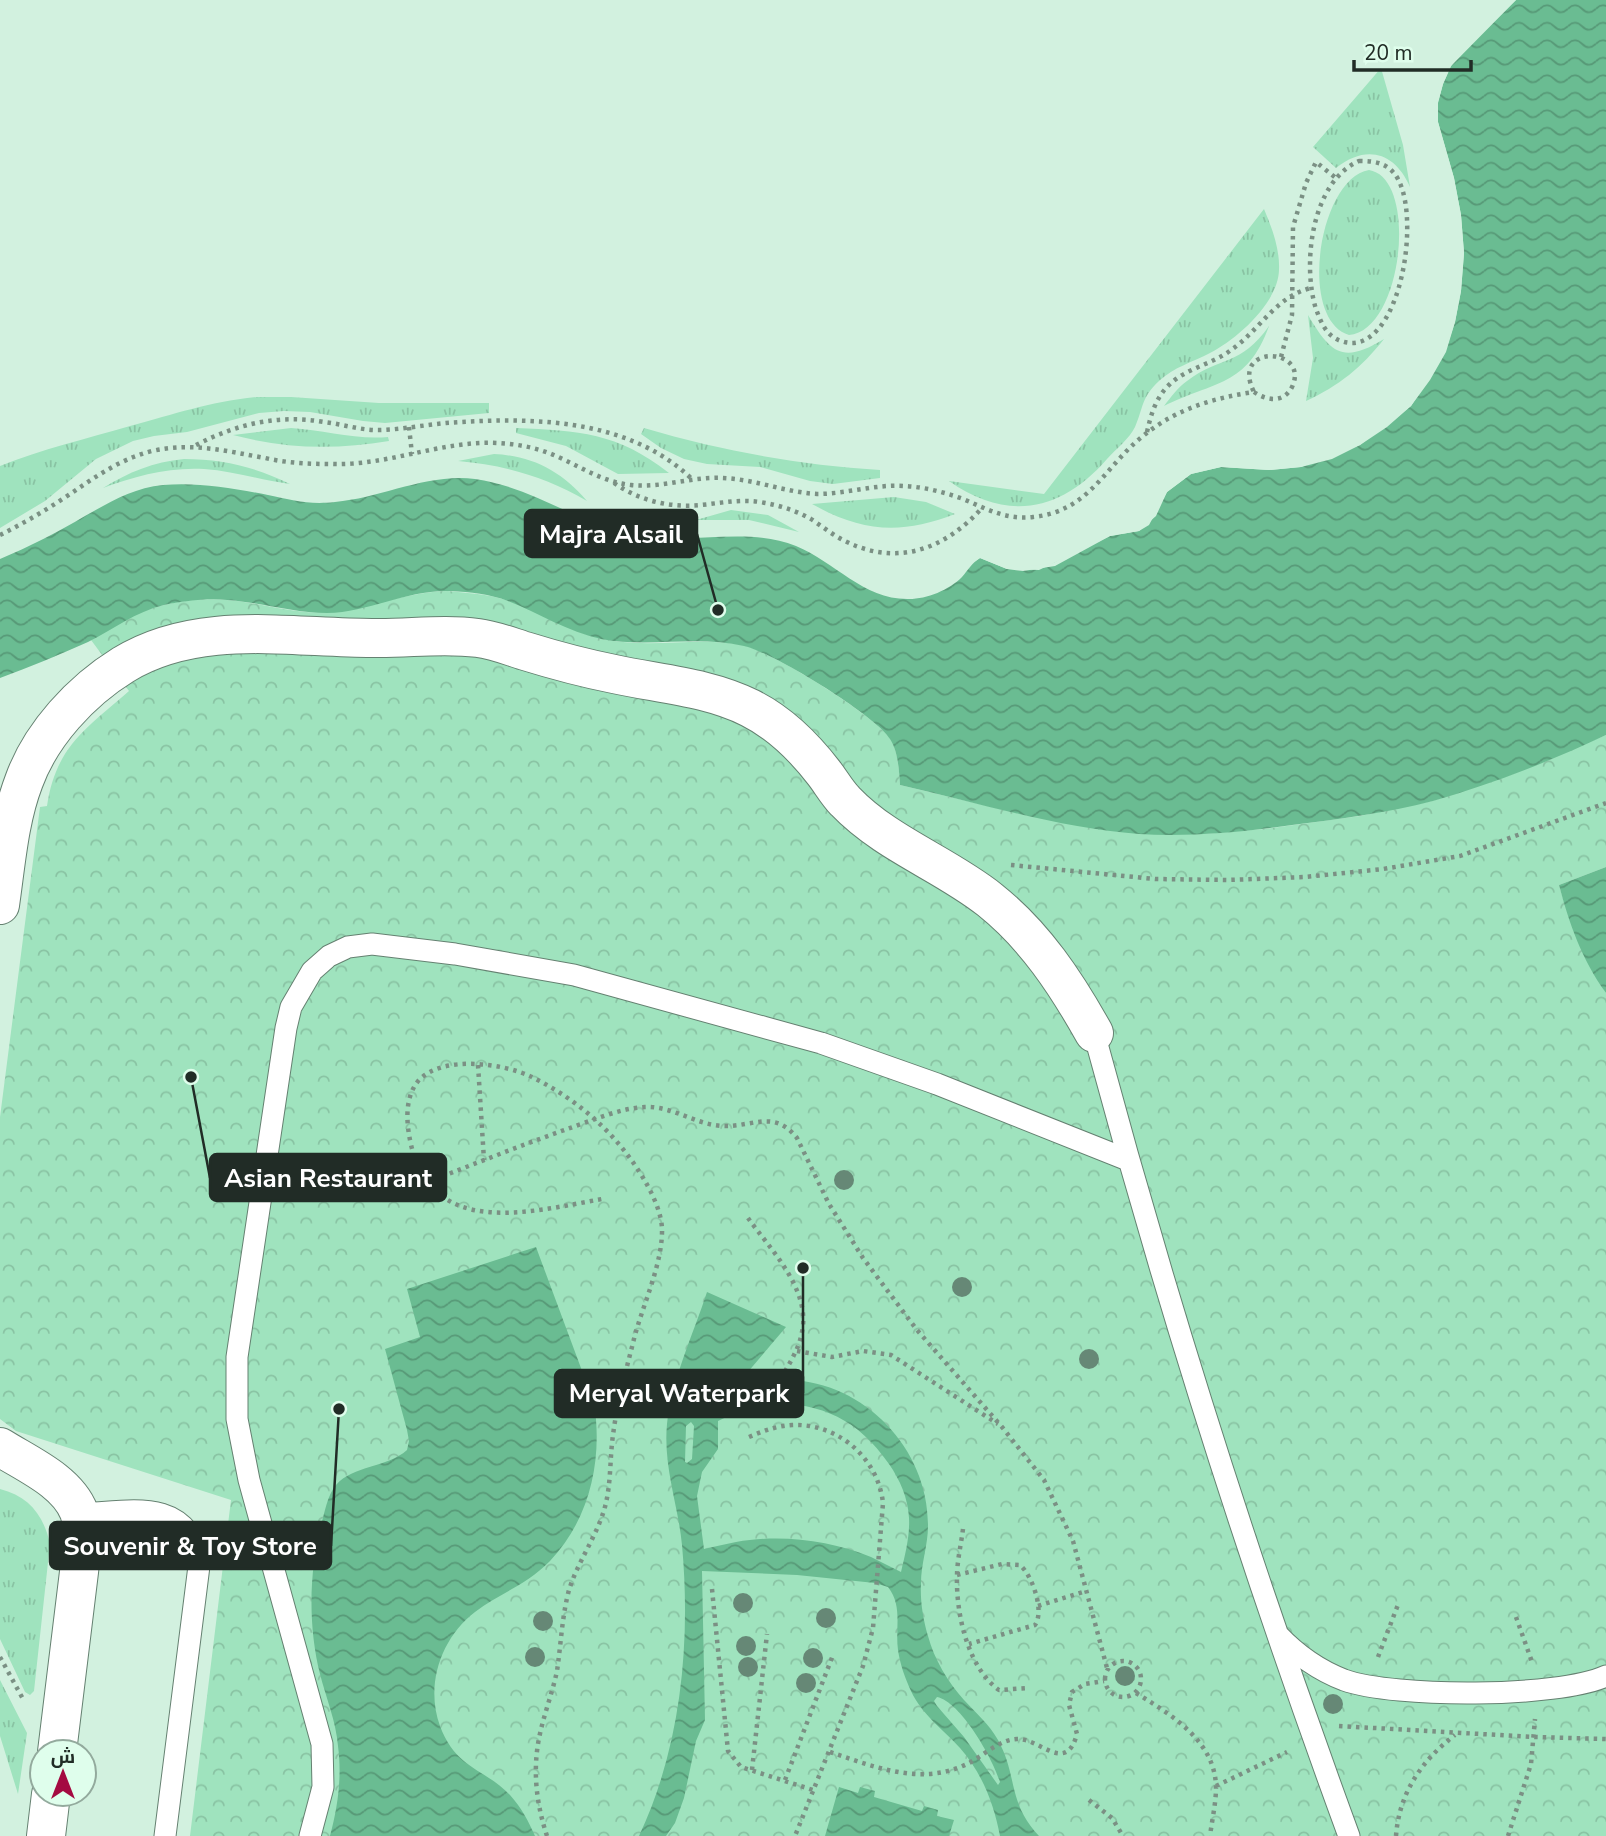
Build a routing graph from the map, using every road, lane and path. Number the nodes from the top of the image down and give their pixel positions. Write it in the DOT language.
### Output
graph roads {
  1 [pos="1337,180"];
  2 [pos="1311,288"];
  3 [pos="1293,294"];
  4 [pos="1281,357"];
  5 [pos="1254,392"];
  6 [pos="409,427"];
  7 [pos="1147,433"];
  8 [pos="195,446"];
  9 [pos="412,454"];
  10 [pos="693,480"];
  11 [pos="611,481"];
  12 [pos="982,508"];
  13 [pos="0,535"];
  14 [pos="1606,803"];
  15 [pos="1006,864"];
  16 [pos="0,905"];
  17 [pos="1094,1033"];
  18 [pos="478,1065"];
  19 [pos="597,1119"];
  20 [pos="484,1160"];
  21 [pos="1128,1160"];
  22 [pos="426,1183"];
  23 [pos="602,1199"];
  24 [pos="748,1218"];
  25 [pos="797,1351"];
  26 [pos="782,1377"];
  27 [pos="1002,1427"];
  28 [pos="749,1437"];
  29 [pos="0,1447"];
  30 [pos="79,1514"];
  31 [pos="963,1529"];
  32 [pos="957,1575"];
  33 [pos="712,1590"];
  34 [pos="1086,1591"];
  35 [pos="1399,1602"];
  36 [pos="1038,1606"];
  37 [pos="1516,1617"];
  38 [pos="1274,1631"];
  39 [pos="767,1634"];
  40 [pos="969,1644"];
  41 [pos="1527,1644"];
  42 [pos="833,1655"];
  43 [pos="1379,1655"];
  44 [pos="1107,1668"];
  45 [pos="1606,1676"];
  46 [pos="1104,1681"];
  47 [pos="1029,1688"];
  48 [pos="1136,1693"];
  49 [pos="1310,1732"];
  50 [pos="1457,1734"];
  51 [pos="1534,1734"];
  52 [pos="59,1738"];
  53 [pos="1606,1739"];
  54 [pos="830,1752"];
  55 [pos="752,1770"];
  56 [pos="785,1780"];
  57 [pos="1216,1786"];
  58 [pos="813,1790"];
  59 [pos="1089,1800"];
  60 [pos="49,1808"];
  61 [pos="46,1836"];
  62 [pos="165,1836"];
  63 [pos="310,1836"];
  64 [pos="548,1836"];
  65 [pos="795,1836"];
  66 [pos="1123,1836"];
  67 [pos="1210,1836"];
  68 [pos="1349,1836"];
  69 [pos="1396,1836"];
  70 [pos="1508,1836"];
  1 -- 2 [label="path"];
  1 -- 2 [label="path"];
  1 -- 3 [label="path"];
  2 -- 3 [label="path"];
  3 -- 4 [label="path"];
  3 -- 7 [label="path"];
  4 -- 5 [label="path"];
  4 -- 5 [label="path"];
  5 -- 7 [label="path"];
  6 -- 8 [label="path"];
  6 -- 9 [label="path"];
  6 -- 10 [label="path"];
  7 -- 12 [label="path"];
  8 -- 9 [label="path"];
  8 -- 13 [label="path"];
  9 -- 11 [label="path"];
  10 -- 11 [label="path"];
  10 -- 12 [label="path"];
  11 -- 12 [label="path"];
  14 -- 15 [label="path"];
  16 -- 17 [label="street"];
  17 -- 21 [label="lane"];
  18 -- 19 [label="path"];
  18 -- 20 [label="path"];
  18 -- 22 [label="path"];
  19 -- 20 [label="path"];
  19 -- 27 [label="path"];
  19 -- 64 [label="path"];
  20 -- 22 [label="path"];
  21 -- 38 [label="lane"];
  21 -- 63 [label="lane"];
  22 -- 23 [label="path"];
  24 -- 25 [label="path"];
  25 -- 26 [label="path"];
  25 -- 27 [label="path"];
  27 -- 34 [label="path"];
  28 -- 54 [label="path"];
  29 -- 30 [label="street"];
  30 -- 52 [label="street"];
  30 -- 62 [label="lane"];
  31 -- 32 [label="path"];
  32 -- 36 [label="path"];
  32 -- 40 [label="path"];
  33 -- 55 [label="path"];
  34 -- 36 [label="path"];
  34 -- 44 [label="path"];
  35 -- 43 [label="path"];
  36 -- 40 [label="path"];
  37 -- 41 [label="path"];
  38 -- 45 [label="lane"];
  38 -- 49 [label="lane"];
  39 -- 55 [label="path"];
  40 -- 47 [label="path"];
  42 -- 56 [label="path"];
  44 -- 46 [label="path"];
  44 -- 48 [label="path"];
  46 -- 48 [label="path"];
  46 -- 54 [label="path"];
  48 -- 57 [label="path"];
  49 -- 50 [label="path"];
  49 -- 57 [label="path"];
  49 -- 68 [label="lane"];
  50 -- 51 [label="path"];
  50 -- 69 [label="path"];
  51 -- 53 [label="path"];
  51 -- 70 [label="path"];
  54 -- 58 [label="path"];
  55 -- 56 [label="path"];
  56 -- 58 [label="path"];
  57 -- 67 [label="path"];
  58 -- 65 [label="path"];
  59 -- 66 [label="path"];
  60 -- 61 [label="street"];
}
